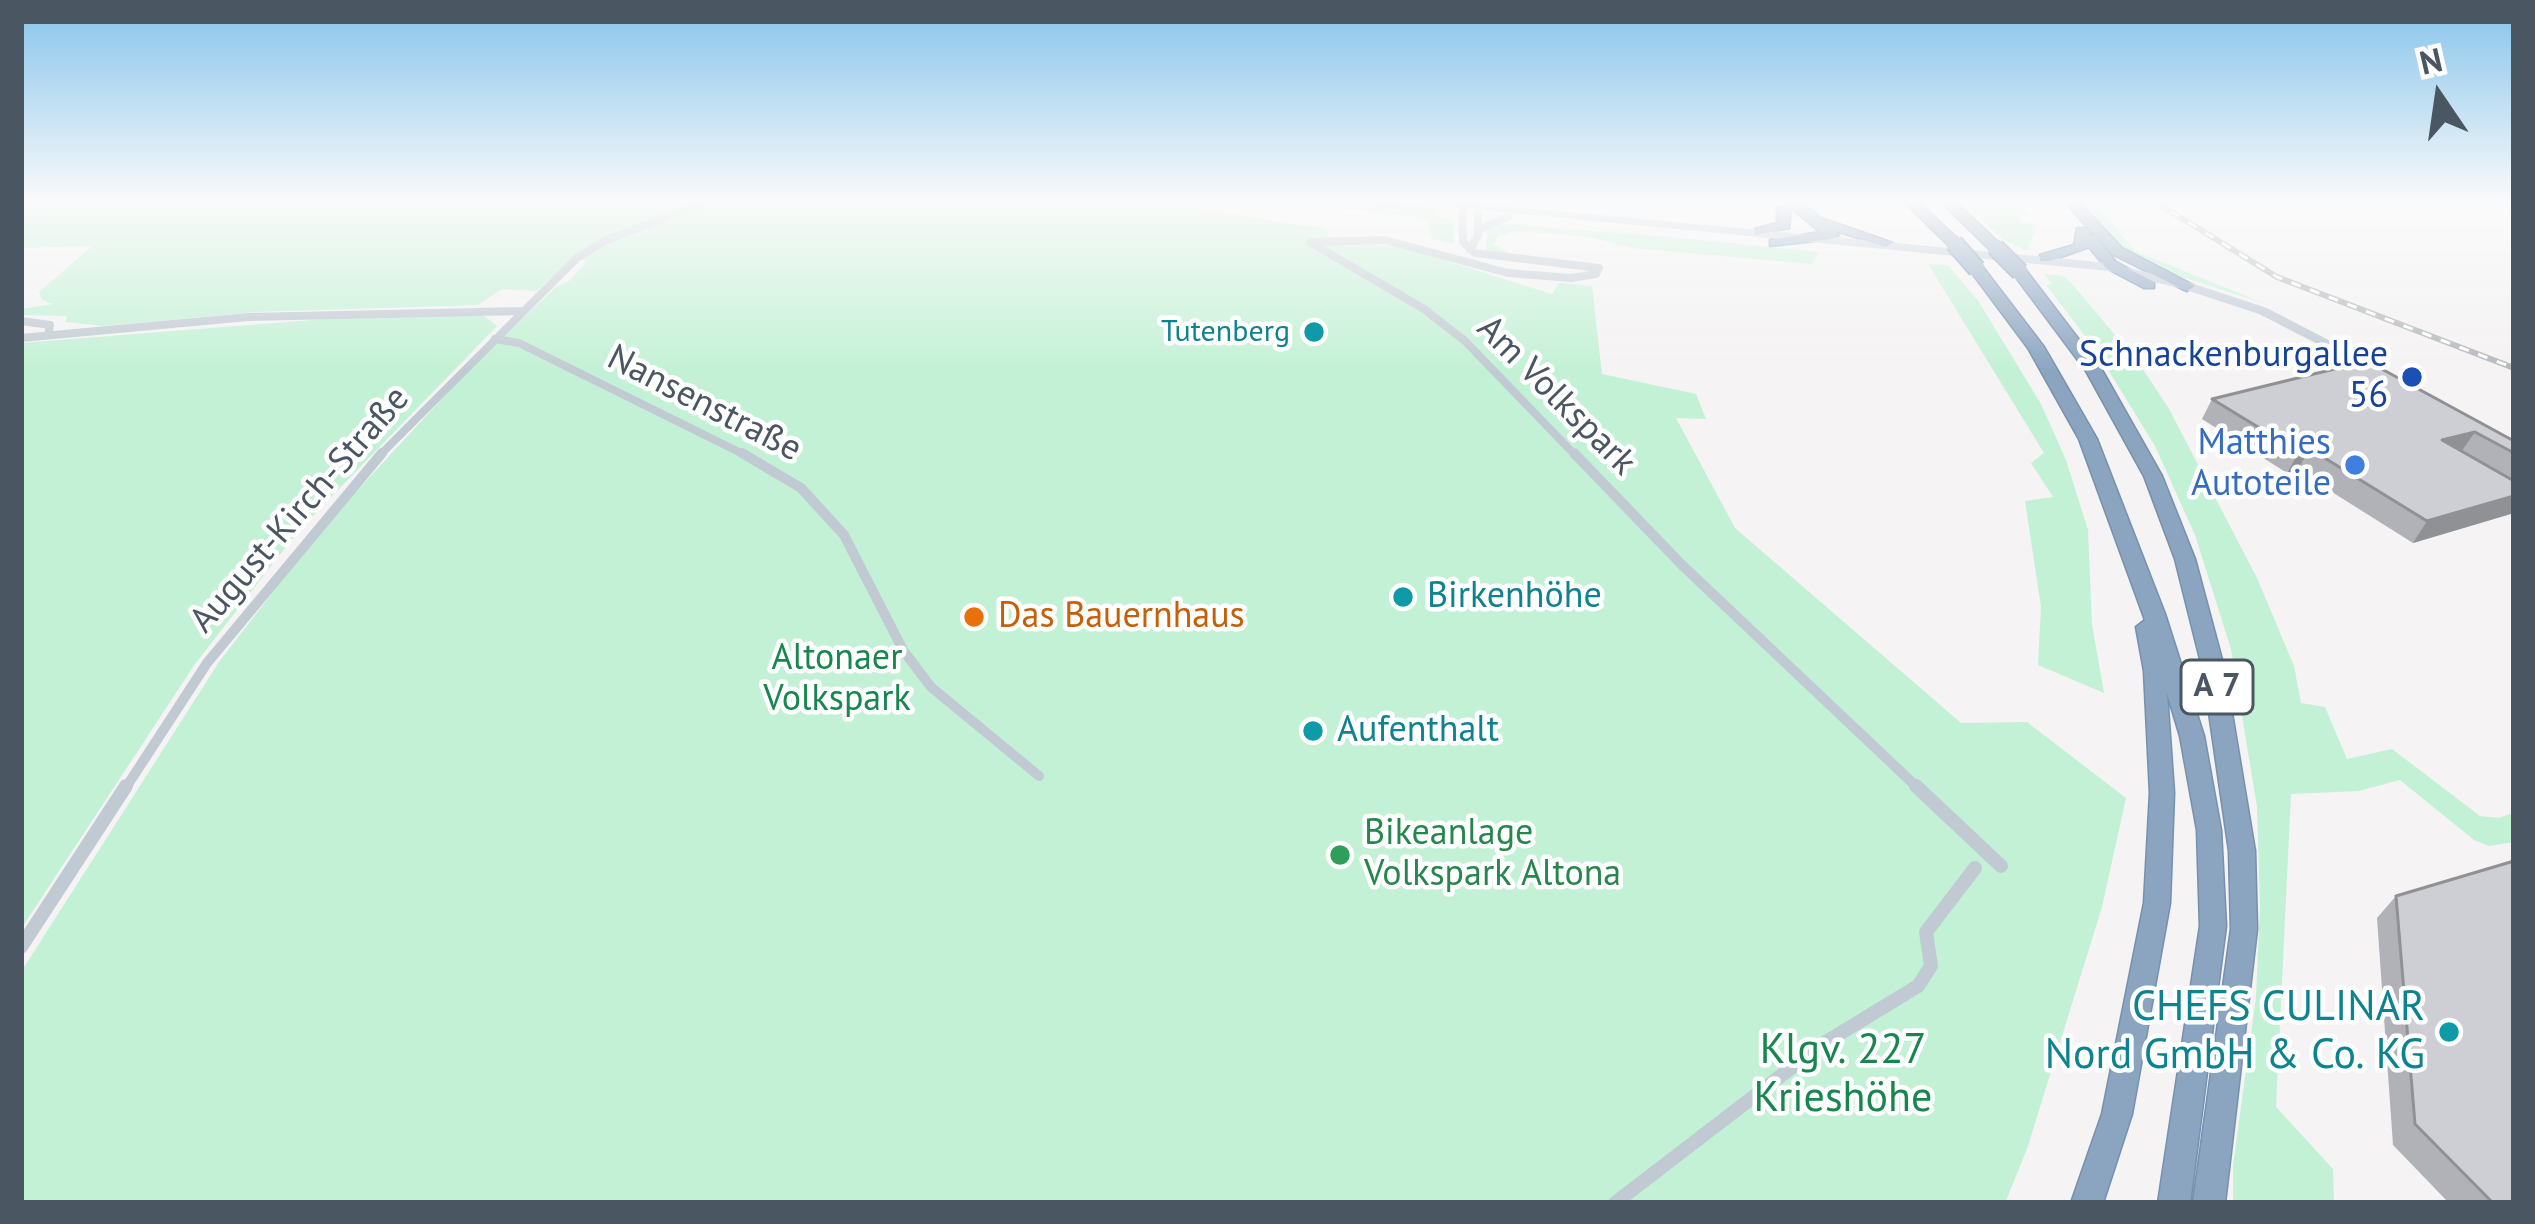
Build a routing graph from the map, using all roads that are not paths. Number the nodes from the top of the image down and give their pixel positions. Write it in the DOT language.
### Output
graph roads {
  1 [pos="581,258"];
  2 [pos="1335,258"];
  3 [pos="1451,258"];
  4 [pos="1499,258"];
  5 [pos="1965,258"];
  6 [pos="1967,258"];
  7 [pos="2006,258"];
  8 [pos="2045,258"];
  9 [pos="2107,258"];
  10 [pos="2120,258"];
  11 [pos="2133,258"];
  12 [pos="2116,269"];
  13 [pos="2093,274"];
  14 [pos="2149,285"];
  15 [pos="2187,286"];
  16 [pos="523,311"];
  17 [pos="21,321"];
  18 [pos="2308,334"];
  19 [pos="48,335"];
  20 [pos="21,338"];
  21 [pos="495,338"];
  22 [pos="2399,381"];
  23 [pos="2133,556"];
  24 [pos="1039,776"];
  25 [pos="2001,866"];
  26 [pos="1975,868"];
  27 [pos="21,947"];
  28 [pos="1615,1203"];
  29 [pos="2087,1203"];
  30 [pos="2174,1203"];
  31 [pos="2209,1203"];
  1 -- 16 [label="street, August-Kirch-Straße"];
  2 -- 25 [label="street, Am Volkspark"];
  3 -- 4 [label="street, Am Volkspark"];
  5 -- 13 [label="main road"];
  6 -- 23 [label="highway, A 7, bridge"];
  7 -- 31 [label="highway, A 7, bridge"];
  8 -- 12 [label="main road"];
  9 -- 12 [label="highway"];
  10 -- 12 [label="highway"];
  11 -- 15 [label="highway"];
  12 -- 13 [label="highway"];
  12 -- 14 [label="highway"];
  12 -- 15 [label="main road"];
  13 -- 14 [label="main road"];
  14 -- 18 [label="main road"];
  15 -- 18 [label="main road"];
  16 -- 19 [label="street"];
  16 -- 21 [label="street, August-Kirch-Straße"];
  17 -- 19 [label="street"];
  18 -- 22 [label="main road"];
  19 -- 20 [label="street"];
  21 -- 24 [label="street, Nansenstraße"];
  21 -- 27 [label="street, August-Kirch-Straße"];
  23 -- 29 [label="highway"];
  23 -- 30 [label="highway, A 7"];
  26 -- 28 [label="street"];
}
